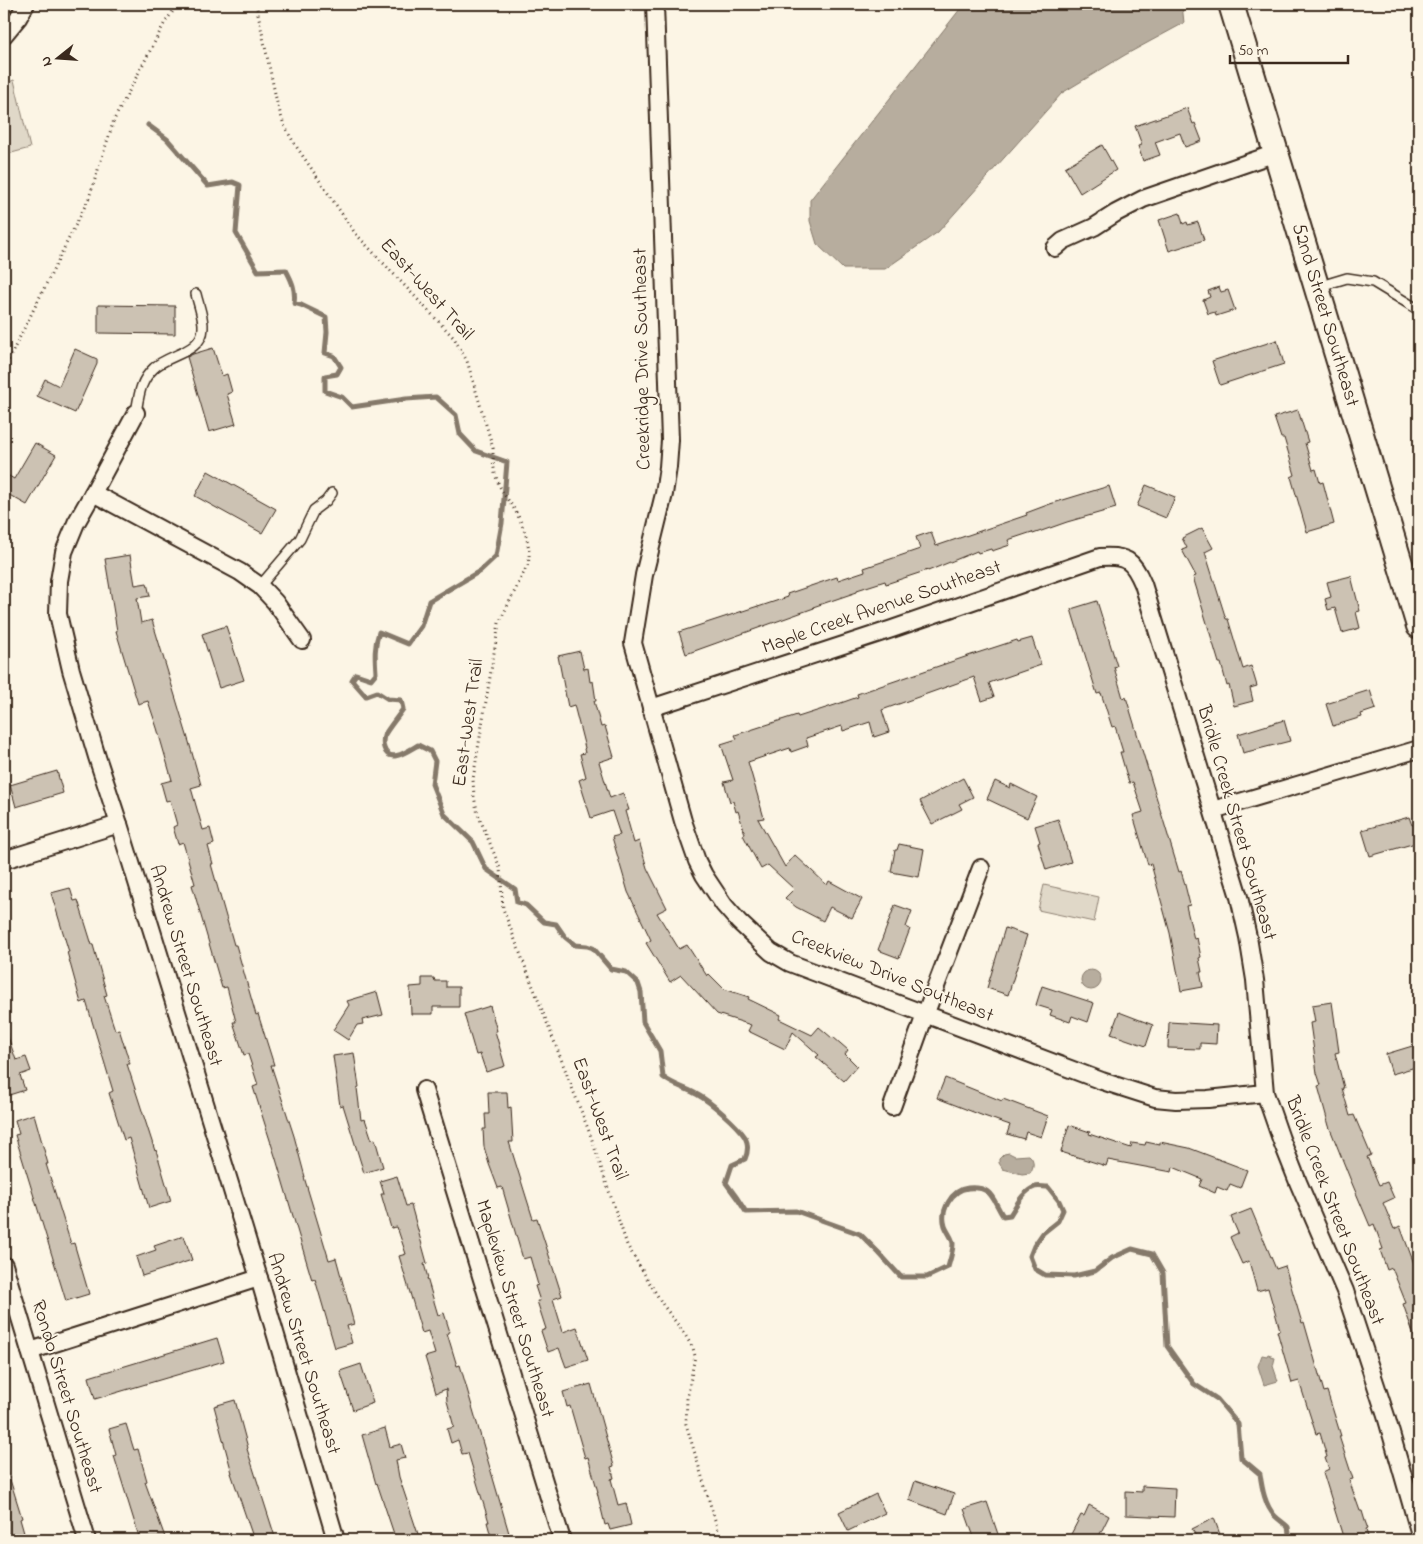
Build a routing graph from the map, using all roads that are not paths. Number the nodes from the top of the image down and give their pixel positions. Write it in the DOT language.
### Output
graph roads {
  1 [pos="26,4"];
  2 [pos="655,4"];
  3 [pos="1231,4"];
  4 [pos="4,34"];
  5 [pos="1276,153"];
  6 [pos="1055,248"];
  7 [pos="1317,287"];
  8 [pos="196,294"];
  9 [pos="1419,310"];
  10 [pos="136,413"];
  11 [pos="93,493"];
  12 [pos="332,493"];
  13 [pos="1127,559"];
  14 [pos="260,586"];
  15 [pos="1419,626"];
  16 [pos="302,640"];
  17 [pos="650,708"];
  18 [pos="1419,749"];
  19 [pos="1213,810"];
  20 [pos="119,824"];
  21 [pos="4,860"];
  22 [pos="981,868"];
  23 [pos="925,1015"];
  24 [pos="424,1090"];
  25 [pos="1265,1093"];
  26 [pos="892,1107"];
  27 [pos="4,1265"];
  28 [pos="259,1278"];
  29 [pos="30,1351"];
  30 [pos="1419,1531"];
  31 [pos="87,1540"];
  32 [pos="336,1540"];
  33 [pos="562,1540"];
  1 -- 4 [label="street"];
  2 -- 17 [label="street, Creekridge Drive Southeast"];
  3 -- 5 [label="main road, 52nd Street Southeast"];
  5 -- 6 [label="street"];
  5 -- 7 [label="main road, 52nd Street Southeast"];
  7 -- 9 [label="lane"];
  7 -- 15 [label="main road, 52nd Street Southeast"];
  8 -- 10 [label="lane"];
  10 -- 11 [label="street, Andrew Street Southeast"];
  11 -- 14 [label="street"];
  11 -- 20 [label="street, Andrew Street Southeast"];
  12 -- 14 [label="lane"];
  13 -- 17 [label="street, Maple Creek Avenue Southeast"];
  13 -- 19 [label="street, Bridle Creek Street Southeast"];
  14 -- 16 [label="street"];
  17 -- 23 [label="street, Creekview Drive Southeast"];
  18 -- 19 [label="street"];
  19 -- 25 [label="street, Bridle Creek Street Southeast"];
  20 -- 21 [label="street"];
  20 -- 28 [label="street, Andrew Street Southeast"];
  22 -- 23 [label="street"];
  23 -- 25 [label="street, Creekview Drive Southeast"];
  23 -- 26 [label="street"];
  24 -- 33 [label="street, Mapleview Street Southeast"];
  25 -- 30 [label="street, Bridle Creek Street Southeast"];
  27 -- 29 [label="street, Rondo Street Southeast"];
  28 -- 29 [label="street"];
  28 -- 32 [label="street, Andrew Street Southeast"];
  29 -- 31 [label="street, Rondo Street Southeast"];
}
